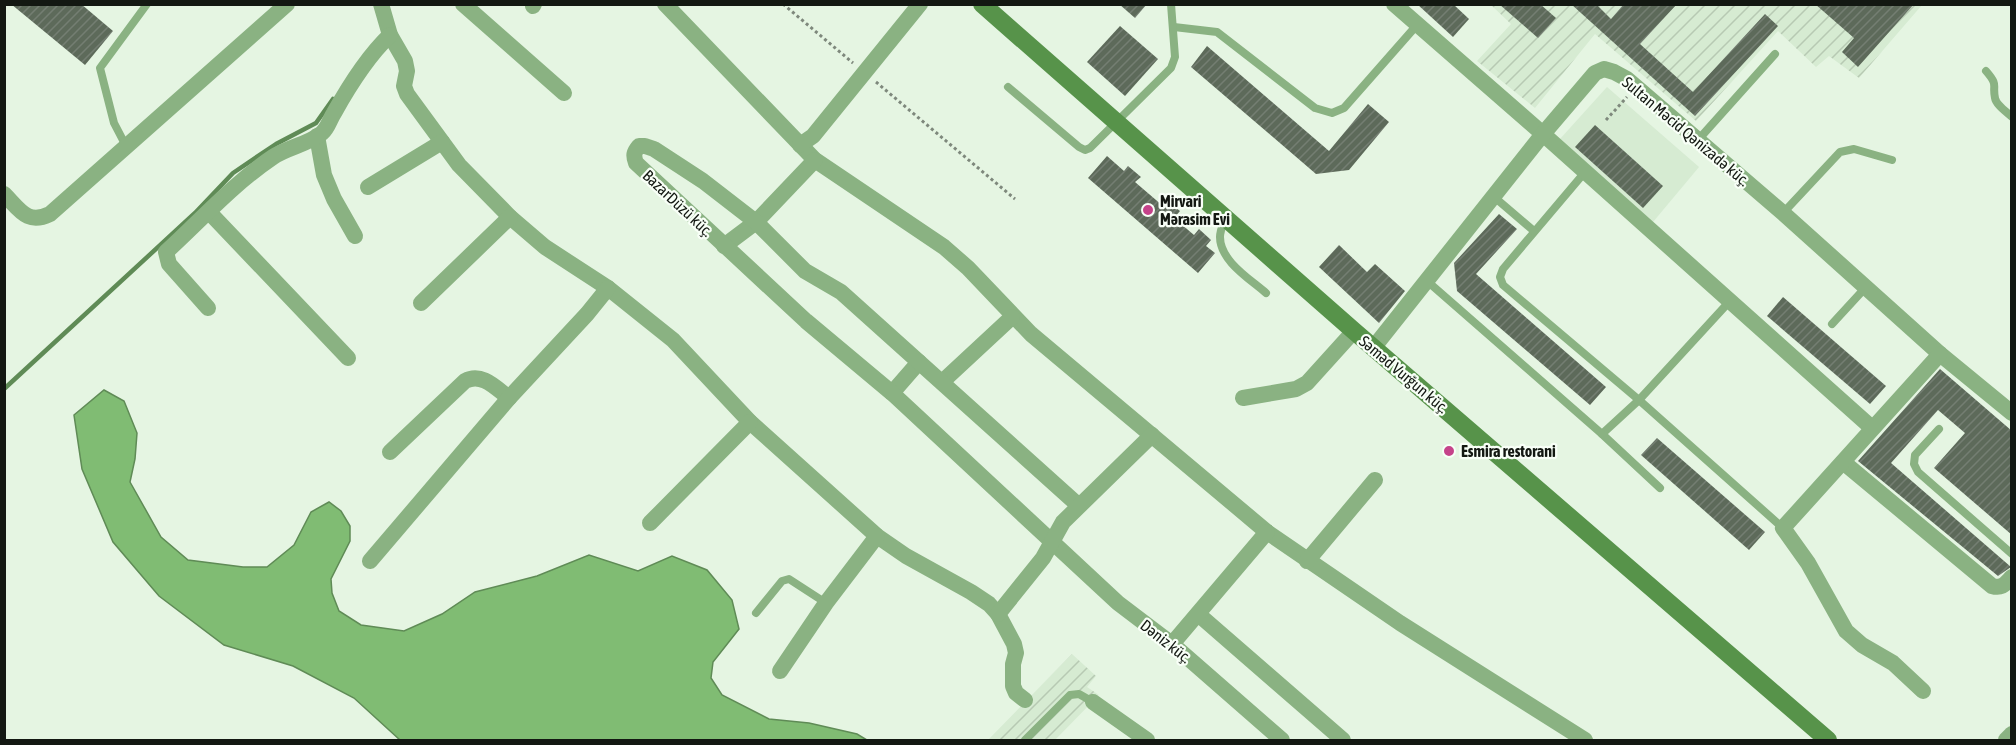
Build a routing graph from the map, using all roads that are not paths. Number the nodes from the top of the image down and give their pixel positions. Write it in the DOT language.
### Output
graph roads {
  1 [pos="147,4"];
  2 [pos="287,4"];
  3 [pos="381,4"];
  4 [pos="463,4"];
  5 [pos="665,4"];
  6 [pos="920,4"];
  7 [pos="982,4"];
  8 [pos="1171,4"];
  9 [pos="1394,4"];
  10 [pos="1417,25"];
  11 [pos="1174,27"];
  12 [pos="390,35"];
  13 [pos="1775,54"];
  14 [pos="1986,71"];
  15 [pos="1008,87"];
  16 [pos="564,93"];
  17 [pos="2012,117"];
  18 [pos="1117,123"];
  19 [pos="1543,134"];
  20 [pos="317,136"];
  21 [pos="1698,140"];
  22 [pos="442,142"];
  23 [pos="800,145"];
  24 [pos="126,146"];
  25 [pos="815,160"];
  26 [pos="1892,160"];
  27 [pos="1585,172"];
  28 [pos="368,187"];
  29 [pos="4,194"];
  30 [pos="1493,196"];
  31 [pos="209,212"];
  32 [pos="1783,213"];
  33 [pos="510,217"];
  34 [pos="1225,218"];
  35 [pos="756,222"];
  36 [pos="1534,231"];
  37 [pos="355,236"];
  38 [pos="724,246"];
  39 [pos="1427,281"];
  40 [pos="1866,287"];
  41 [pos="608,288"];
  42 [pos="1266,293"];
  43 [pos="1729,302"];
  44 [pos="421,303"];
  45 [pos="208,308"];
  46 [pos="1012,317"];
  47 [pos="1832,324"];
  48 [pos="1354,331"];
  49 [pos="1374,347"];
  50 [pos="1941,354"];
  51 [pos="348,358"];
  52 [pos="919,362"];
  53 [pos="942,382"];
  54 [pos="891,393"];
  55 [pos="509,398"];
  56 [pos="1243,398"];
  57 [pos="1639,400"];
  58 [pos="2012,413"];
  59 [pos="750,422"];
  60 [pos="1872,428"];
  61 [pos="1939,429"];
  62 [pos="1602,434"];
  63 [pos="1152,435"];
  64 [pos="390,452"];
  65 [pos="1843,462"];
  66 [pos="1375,480"];
  67 [pos="1660,488"];
  68 [pos="1078,505"];
  69 [pos="650,523"];
  70 [pos="1782,528"];
  71 [pos="1267,532"];
  72 [pos="877,536"];
  73 [pos="1052,541"];
  74 [pos="2012,554"];
  75 [pos="370,561"];
  76 [pos="1307,561"];
  77 [pos="2012,577"];
  78 [pos="826,603"];
  79 [pos="756,613"];
  80 [pos="998,614"];
  81 [pos="1198,614"];
  82 [pos="1172,644"];
  83 [pos="780,670"];
  84 [pos="1923,691"];
  85 [pos="1025,700"];
  86 [pos="1093,702"];
  87 [pos="2012,734"];
  88 [pos="1025,741"];
  89 [pos="1147,741"];
  90 [pos="1282,741"];
  91 [pos="1343,741"];
  92 [pos="1585,741"];
  93 [pos="1828,741"];
  94 [pos="2006,741"];
  1 -- 24 [label="lane"];
  2 -- 24 [label="street"];
  3 -- 12 [label="street"];
  4 -- 16 [label="street"];
  5 -- 23 [label="street"];
  6 -- 23 [label="street"];
  7 -- 18 [label="main road, Səməd Vurğun küç."];
  8 -- 11 [label="lane"];
  9 -- 10 [label="street"];
  10 -- 11 [label="lane"];
  10 -- 19 [label="street"];
  11 -- 18 [label="lane"];
  12 -- 20 [label="street"];
  12 -- 22 [label="street"];
  13 -- 21 [label="lane"];
  14 -- 17 [label="lane"];
  15 -- 18 [label="lane"];
  18 -- 34 [label="main road, Səməd Vurğun küç."];
  19 -- 21 [label="street, Sultan Məcid Qənizadə küç."];
  19 -- 27 [label="street"];
  19 -- 30 [label="street, Sultan Məcid Qənizadə küç."];
  20 -- 31 [label="street"];
  20 -- 37 [label="street"];
  21 -- 32 [label="street, Sultan Məcid Qənizadə küç."];
  22 -- 28 [label="street"];
  22 -- 33 [label="street"];
  23 -- 25 [label="street"];
  24 -- 29 [label="street"];
  25 -- 35 [label="street"];
  25 -- 46 [label="street"];
  26 -- 32 [label="lane"];
  27 -- 36 [label="lane"];
  27 -- 43 [label="street"];
  30 -- 36 [label="lane"];
  30 -- 39 [label="street, Sultan Məcid Qənizadə küç."];
  31 -- 45 [label="street"];
  31 -- 51 [label="street"];
  32 -- 40 [label="street, Sultan Məcid Qənizadə küç."];
  33 -- 41 [label="street"];
  33 -- 44 [label="street"];
  34 -- 42 [label="lane"];
  34 -- 48 [label="main road, Səməd Vurğun küç."];
  35 -- 38 [label="street"];
  35 -- 38 [label="street, BazarDüzü küç."];
  35 -- 52 [label="street, BazarDüzü küç."];
  36 -- 57 [label="lane"];
  38 -- 54 [label="street, BazarDüzü küç."];
  39 -- 49 [label="street, Sultan Məcid Qənizadə küç."];
  39 -- 62 [label="lane"];
  40 -- 47 [label="lane"];
  40 -- 50 [label="street, Sultan Məcid Qənizadə küç."];
  41 -- 55 [label="street"];
  41 -- 59 [label="street"];
  43 -- 57 [label="lane"];
  43 -- 60 [label="street"];
  46 -- 53 [label="street"];
  46 -- 63 [label="street"];
  48 -- 49 [label="main road, Səməd Vurğun küç."];
  48 -- 56 [label="street"];
  49 -- 93 [label="main road, Səməd Vurğun küç."];
  50 -- 58 [label="street, Sultan Məcid Qənizadə küç."];
  50 -- 60 [label="street"];
  52 -- 53 [label="street, BazarDüzü küç."];
  52 -- 54 [label="street"];
  53 -- 68 [label="street, BazarDüzü küç."];
  54 -- 73 [label="street, BazarDüzü küç."];
  55 -- 64 [label="street"];
  55 -- 75 [label="street"];
  57 -- 62 [label="lane"];
  57 -- 70 [label="lane"];
  59 -- 69 [label="street"];
  59 -- 72 [label="street"];
  60 -- 65 [label="street"];
  61 -- 74 [label="lane"];
  62 -- 67 [label="lane"];
  63 -- 68 [label="street"];
  63 -- 71 [label="street"];
  65 -- 70 [label="street"];
  65 -- 77 [label="street"];
  66 -- 76 [label="street"];
  68 -- 73 [label="street"];
  70 -- 84 [label="street"];
  71 -- 76 [label="street"];
  71 -- 81 [label="street"];
  72 -- 78 [label="street"];
  72 -- 80 [label="street"];
  73 -- 80 [label="street"];
  73 -- 82 [label="street, Dəniz küç."];
  76 -- 92 [label="street"];
  78 -- 79 [label="lane"];
  78 -- 83 [label="street"];
  80 -- 85 [label="street"];
  81 -- 82 [label="street"];
  81 -- 91 [label="street"];
  82 -- 90 [label="street, Dəniz küç."];
  86 -- 88 [label="lane"];
  86 -- 89 [label="street"];
  87 -- 94 [label="street"];
}
